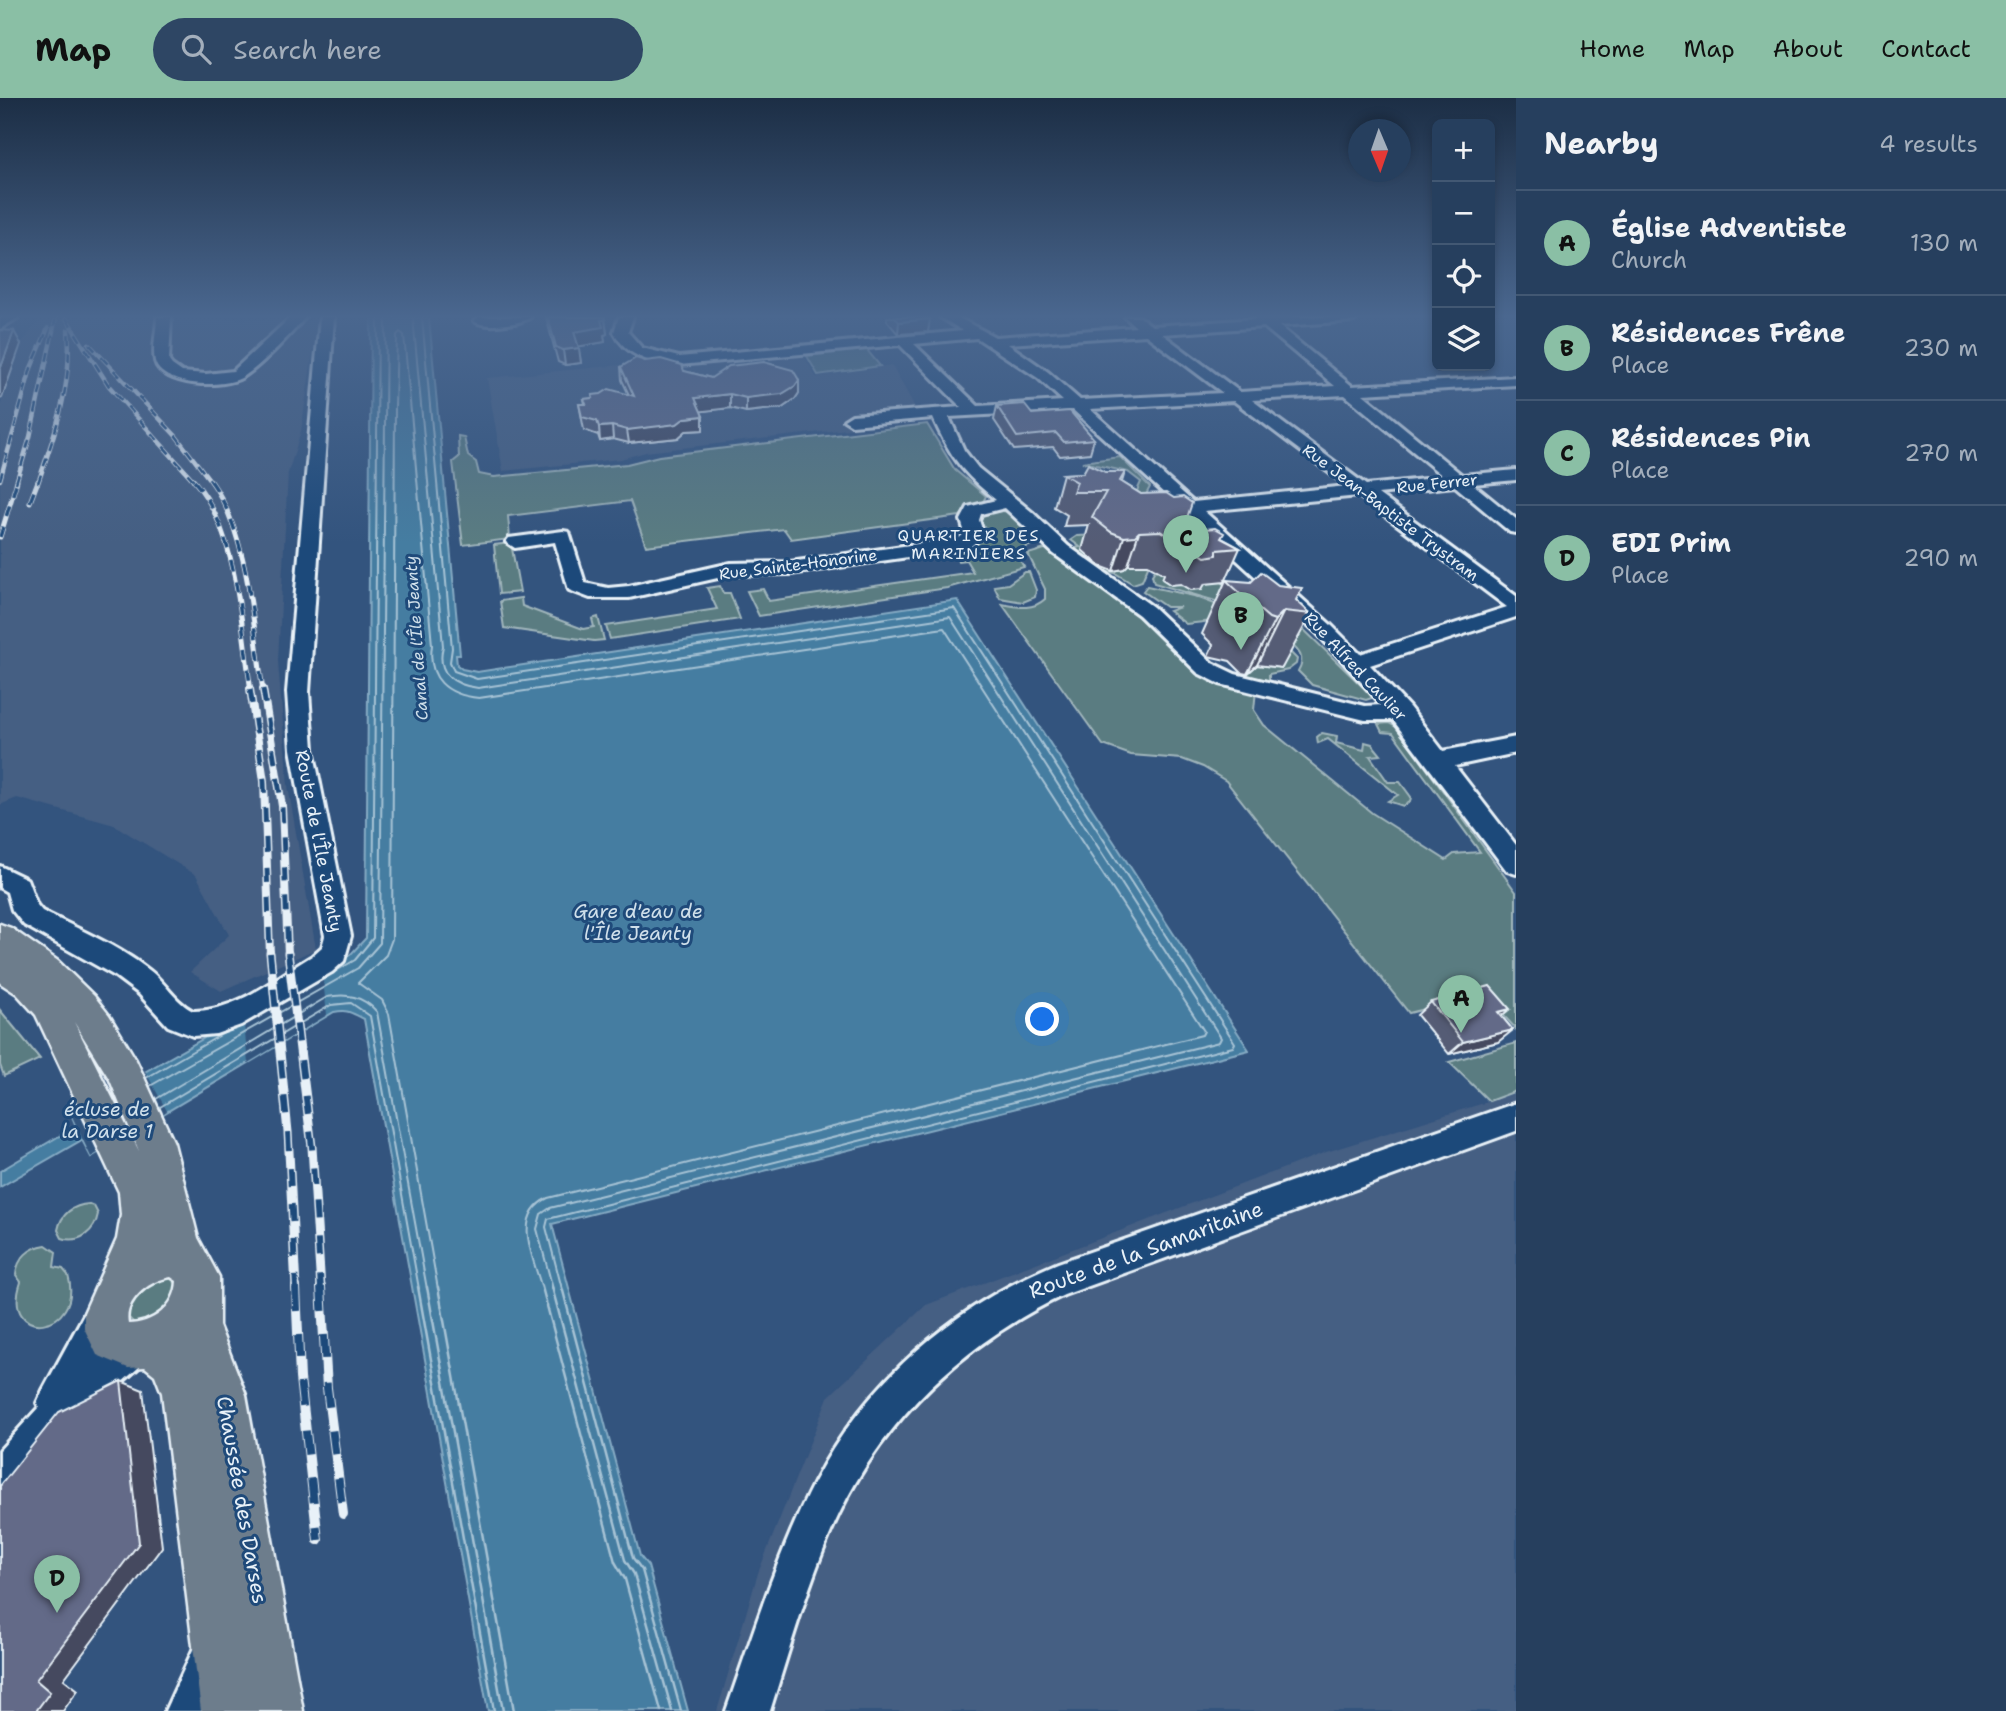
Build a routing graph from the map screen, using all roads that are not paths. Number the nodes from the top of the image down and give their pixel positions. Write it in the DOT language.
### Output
graph roads {
  1 [pos="321,392"];
  2 [pos="955,392"];
  3 [pos="1064,392"];
  4 [pos="1231,392"];
  5 [pos="1306,392"];
  6 [pos="1351,392"];
  7 [pos="1236,396"];
  8 [pos="1079,405"];
  9 [pos="975,412"];
  10 [pos="939,413"];
  11 [pos="852,420"];
  12 [pos="1516,475"];
  13 [pos="1458,481"];
  14 [pos="1362,490"];
  15 [pos="1008,502"];
  16 [pos="1191,507"];
  17 [pos="1516,528"];
  18 [pos="515,542"];
  19 [pos="1516,605"];
  20 [pos="1516,611"];
  21 [pos="1357,662"];
  22 [pos="1401,712"];
  23 [pos="1516,745"];
  24 [pos="1438,760"];
  25 [pos="1516,864"];
  26 [pos="0,876"];
  27 [pos="0,937"];
  28 [pos="0,965"];
  29 [pos="1516,1117"];
  30 [pos="138,1148"];
  31 [pos="193,1278"];
  32 [pos="112,1296"];
  33 [pos="142,1345"];
  34 [pos="32,1440"];
  35 [pos="0,1480"];
  36 [pos="218,1638"];
  37 [pos="187,1711"];
  38 [pos="227,1711"];
  39 [pos="277,1711"];
  40 [pos="748,1711"];
  1 -- 26 [label="street, Route de l'Île Jeanty"];
  2 -- 9 [label="street"];
  3 -- 8 [label="street, Rue Alfred Caulier"];
  4 -- 7 [label="street, Rue Jean-Baptiste Trystram"];
  5 -- 7 [label="street"];
  6 -- 13 [label="street"];
  7 -- 8 [label="street"];
  7 -- 14 [label="street, Rue Jean-Baptiste Trystram"];
  8 -- 9 [label="street"];
  8 -- 16 [label="street, Rue Alfred Caulier"];
  9 -- 10 [label="street"];
  10 -- 11 [label="street"];
  10 -- 15 [label="street"];
  12 -- 13 [label="street, Rue Ferrer"];
  13 -- 14 [label="street, Rue Ferrer"];
  13 -- 17 [label="street"];
  14 -- 16 [label="street, Rue Ferrer"];
  14 -- 19 [label="street, Rue Jean-Baptiste Trystram"];
  15 -- 18 [label="street, Rue Sainte-Honorine"];
  15 -- 22 [label="street"];
  16 -- 21 [label="street, Rue Alfred Caulier"];
  20 -- 21 [label="street"];
  21 -- 22 [label="street, Rue Alfred Caulier"];
  22 -- 24 [label="street, Rue Alfred Caulier"];
  23 -- 24 [label="street"];
  24 -- 25 [label="street, Rue Alfred Caulier"];
  27 -- 30 [label="main road, Chaussée des Darses"];
  28 -- 30 [label="main road, Chaussée des Darses"];
  29 -- 40 [label="street, Route de la Samaritaine"];
  30 -- 31 [label="main road, Chaussée des Darses"];
  30 -- 32 [label="main road, Chaussée des Darses"];
  31 -- 32 [label="main road"];
  31 -- 33 [label="main road"];
  31 -- 39 [label="main road, Chaussée des Darses"];
  32 -- 33 [label="main road"];
  32 -- 34 [label="street"];
  33 -- 34 [label="street"];
  33 -- 36 [label="main road, Chaussée des Darses"];
  34 -- 35 [label="street"];
  36 -- 37 [label="street"];
  36 -- 38 [label="main road, Chaussée des Darses"];
}
